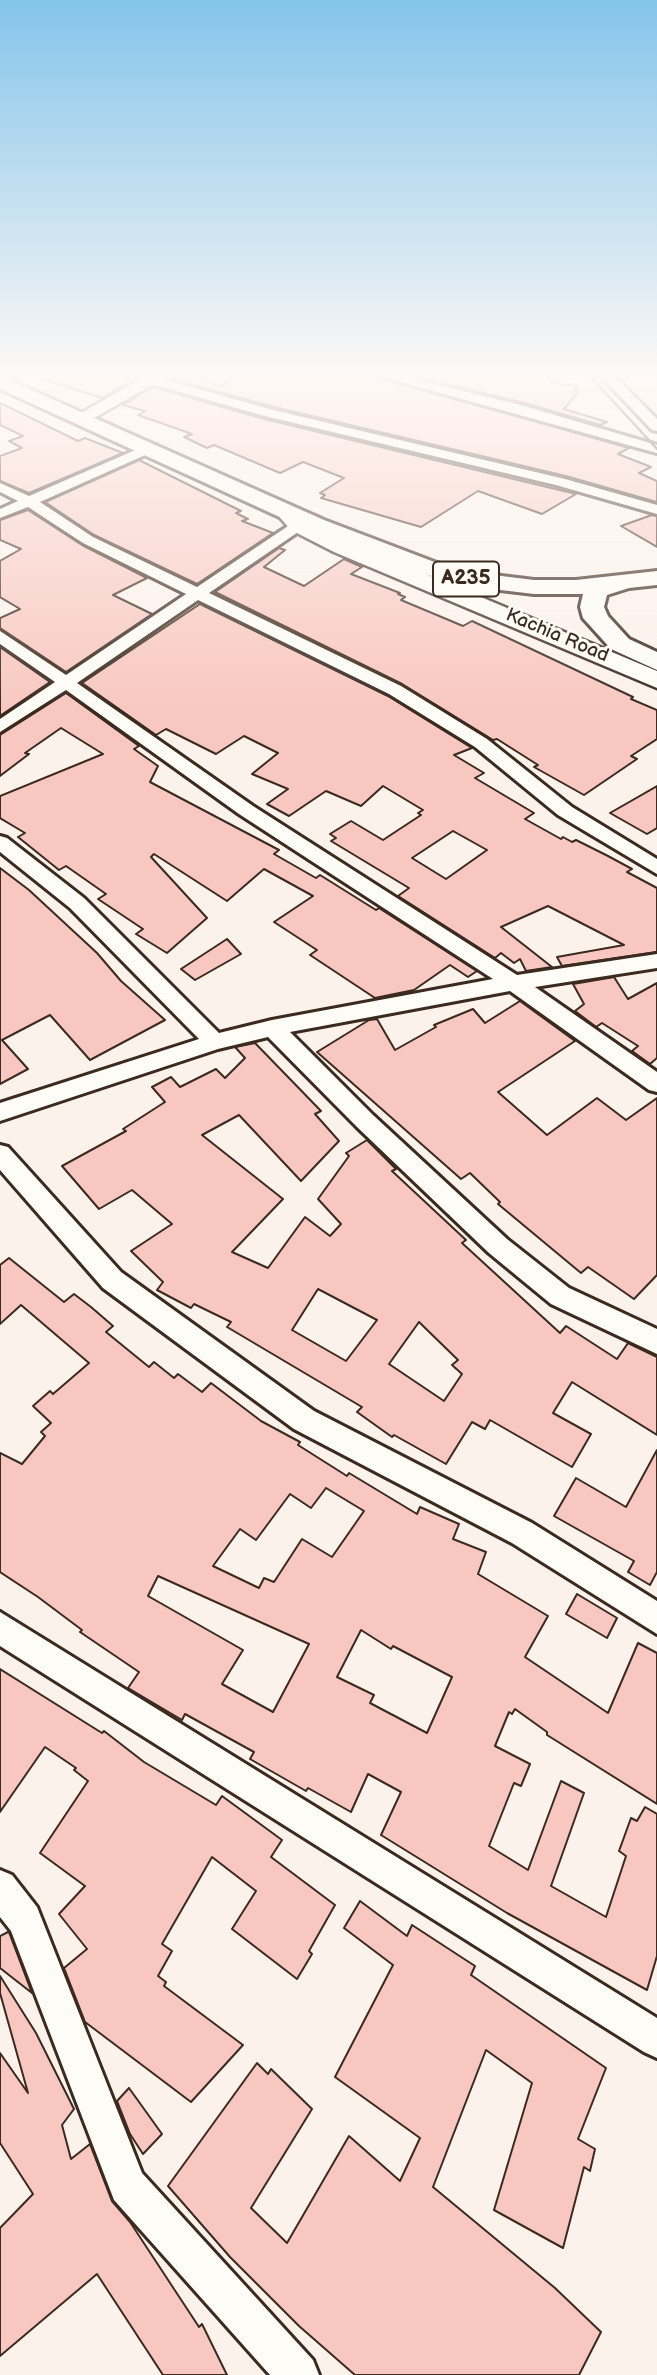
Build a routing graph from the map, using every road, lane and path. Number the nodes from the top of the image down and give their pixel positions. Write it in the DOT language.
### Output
graph roads {
  1 [pos="63,486"];
  2 [pos="224,486"];
  3 [pos="253,486"];
  4 [pos="573,486"];
  5 [pos="0,487"];
  6 [pos="29,501"];
  7 [pos="657,510"];
  8 [pos="0,514"];
  9 [pos="292,518"];
  10 [pos="657,570"];
  11 [pos="657,579"];
  12 [pos="632,580"];
  13 [pos="198,594"];
  14 [pos="0,636"];
  15 [pos="657,662"];
  16 [pos="657,680"];
  17 [pos="67,682"];
  18 [pos="0,727"];
  19 [pos="0,842"];
  20 [pos="657,868"];
  21 [pos="657,961"];
  22 [pos="514,983"];
  23 [pos="272,1028"];
  24 [pos="215,1042"];
  25 [pos="657,1084"];
  26 [pos="0,1112"];
  27 [pos="0,1154"];
  28 [pos="657,1342"];
  29 [pos="657,1619"];
  30 [pos="0,1628"];
  31 [pos="0,1887"];
  32 [pos="657,2039"];
  33 [pos="298,2375"];
  1 -- 6 [label="street"];
  2 -- 9 [label="highway, Kachia Road / A235"];
  3 -- 10 [label="highway, Kachia Road / A235"];
  4 -- 7 [label="street"];
  5 -- 6 [label="street"];
  6 -- 8 [label="street"];
  6 -- 13 [label="street"];
  9 -- 12 [label="highway, A235"];
  9 -- 13 [label="street"];
  9 -- 16 [label="main road, Kachia Road"];
  11 -- 12 [label="highway, A235"];
  12 -- 15 [label="highway"];
  13 -- 17 [label="street"];
  13 -- 20 [label="street"];
  14 -- 17 [label="street"];
  17 -- 18 [label="street"];
  17 -- 22 [label="street"];
  19 -- 24 [label="street"];
  21 -- 22 [label="street"];
  22 -- 23 [label="street"];
  22 -- 25 [label="street"];
  23 -- 24 [label="street"];
  23 -- 28 [label="street"];
  24 -- 26 [label="street"];
  27 -- 29 [label="street"];
  30 -- 32 [label="street"];
  31 -- 33 [label="street"];
}
